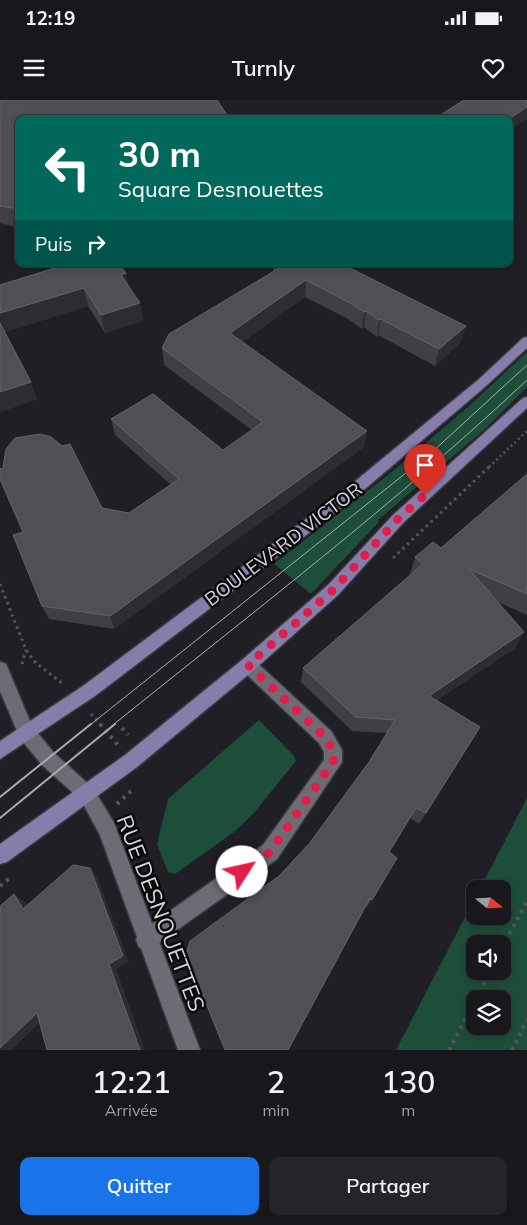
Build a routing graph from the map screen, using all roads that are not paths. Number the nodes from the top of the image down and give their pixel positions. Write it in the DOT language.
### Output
graph roads {
  1 [pos="527,341"];
  2 [pos="527,401"];
  3 [pos="248,665"];
  4 [pos="0,669"];
  5 [pos="26,732"];
  6 [pos="0,751"];
  7 [pos="87,794"];
  8 [pos="0,855"];
  9 [pos="146,940"];
  10 [pos="189,1050"];
  1 -- 5 [label="main road, BOULEVARD VICTOR"];
  2 -- 3 [label="main road"];
  3 -- 7 [label="main road"];
  3 -- 9 [label="street"];
  4 -- 5 [label="street"];
  5 -- 6 [label="main road, BOULEVARD VICTOR"];
  5 -- 7 [label="street"];
  7 -- 8 [label="main road"];
  7 -- 9 [label="street, RUE DESNOUETTES"];
  9 -- 10 [label="street, RUE DESNOUETTES"];
}
